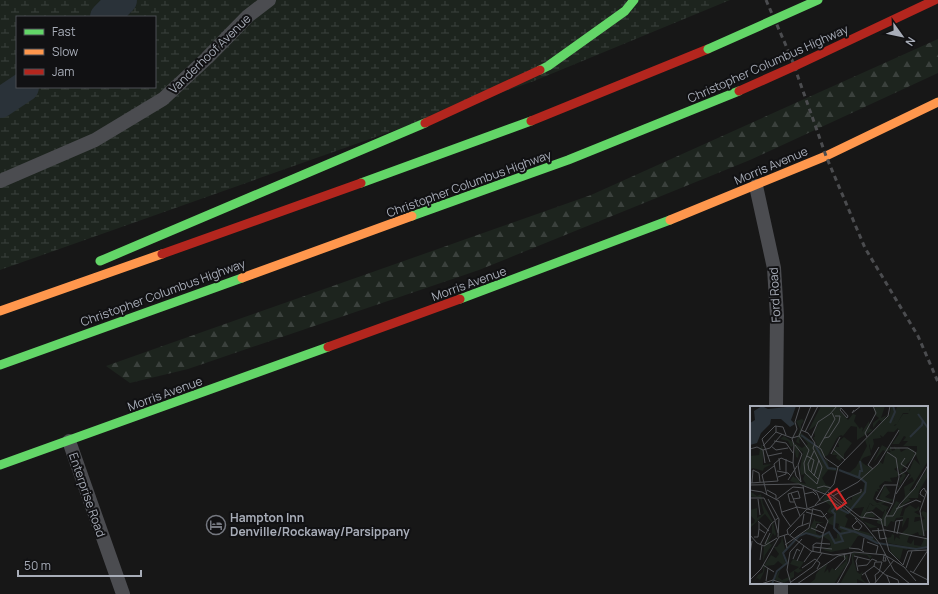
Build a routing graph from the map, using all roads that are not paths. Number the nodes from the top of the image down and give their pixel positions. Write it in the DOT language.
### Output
graph roads {
  1 [pos="269,0"];
  2 [pos="634,0"];
  3 [pos="818,0"];
  4 [pos="935,0"];
  5 [pos="938,102"];
  6 [pos="0,181"];
  7 [pos="756,186"];
  8 [pos="93,264"];
  9 [pos="43,285"];
  10 [pos="0,304"];
  11 [pos="0,311"];
  12 [pos="0,365"];
  13 [pos="776,406"];
  14 [pos="69,441"];
  15 [pos="0,465"];
  16 [pos="123,594"];
  1 -- 6 [label="street, Vanderhoof Avenue"];
  2 -- 8 [label="main road"];
  3 -- 11 [label="main road, bridge"];
  4 -- 12 [label="main road, Christopher Columbus Highway, bridge"];
  5 -- 7 [label="main road, Morris Avenue"];
  7 -- 13 [label="street, Ford Road"];
  7 -- 14 [label="main road, Morris Avenue"];
  9 -- 10 [label="main road"];
  14 -- 15 [label="main road, Morris Avenue"];
  14 -- 16 [label="street, Enterprise Road"];
}
